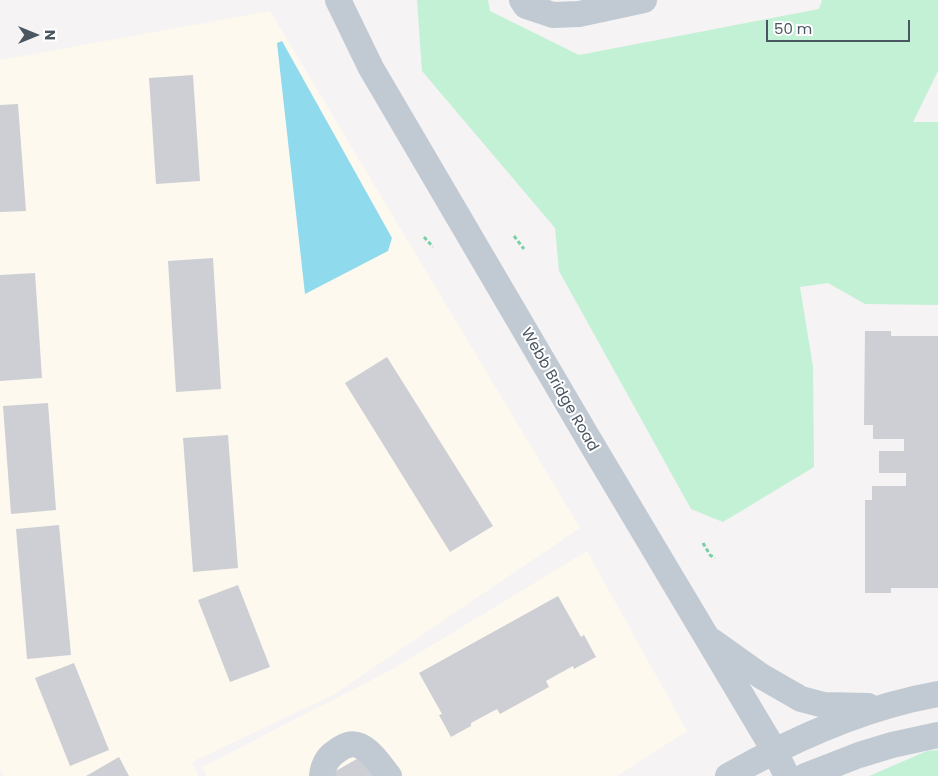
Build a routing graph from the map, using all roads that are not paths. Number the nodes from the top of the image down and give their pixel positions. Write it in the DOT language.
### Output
graph roads {
  1 [pos="338,0"];
  2 [pos="522,0"];
  3 [pos="644,0"];
  4 [pos="704,635"];
  5 [pos="938,694"];
  6 [pos="888,706"];
  7 [pos="938,735"];
  8 [pos="774,750"];
  9 [pos="869,752"];
  10 [pos="322,776"];
  11 [pos="389,776"];
  12 [pos="728,776"];
  13 [pos="787,776"];
  14 [pos="805,776"];
  15 [pos="852,776"];
  1 -- 4 [label="street, Webb Bridge Road"];
  2 -- 3 [label="street"];
  4 -- 6 [label="street"];
  4 -- 8 [label="street, Webb Bridge Road"];
  5 -- 6 [label="street"];
  6 -- 8 [label="street"];
  7 -- 9 [label="street"];
  8 -- 12 [label="street"];
  8 -- 13 [label="street, Webb Bridge Road"];
  9 -- 14 [label="street"];
  9 -- 15 [label="street"];
  10 -- 11 [label="street"];
}
